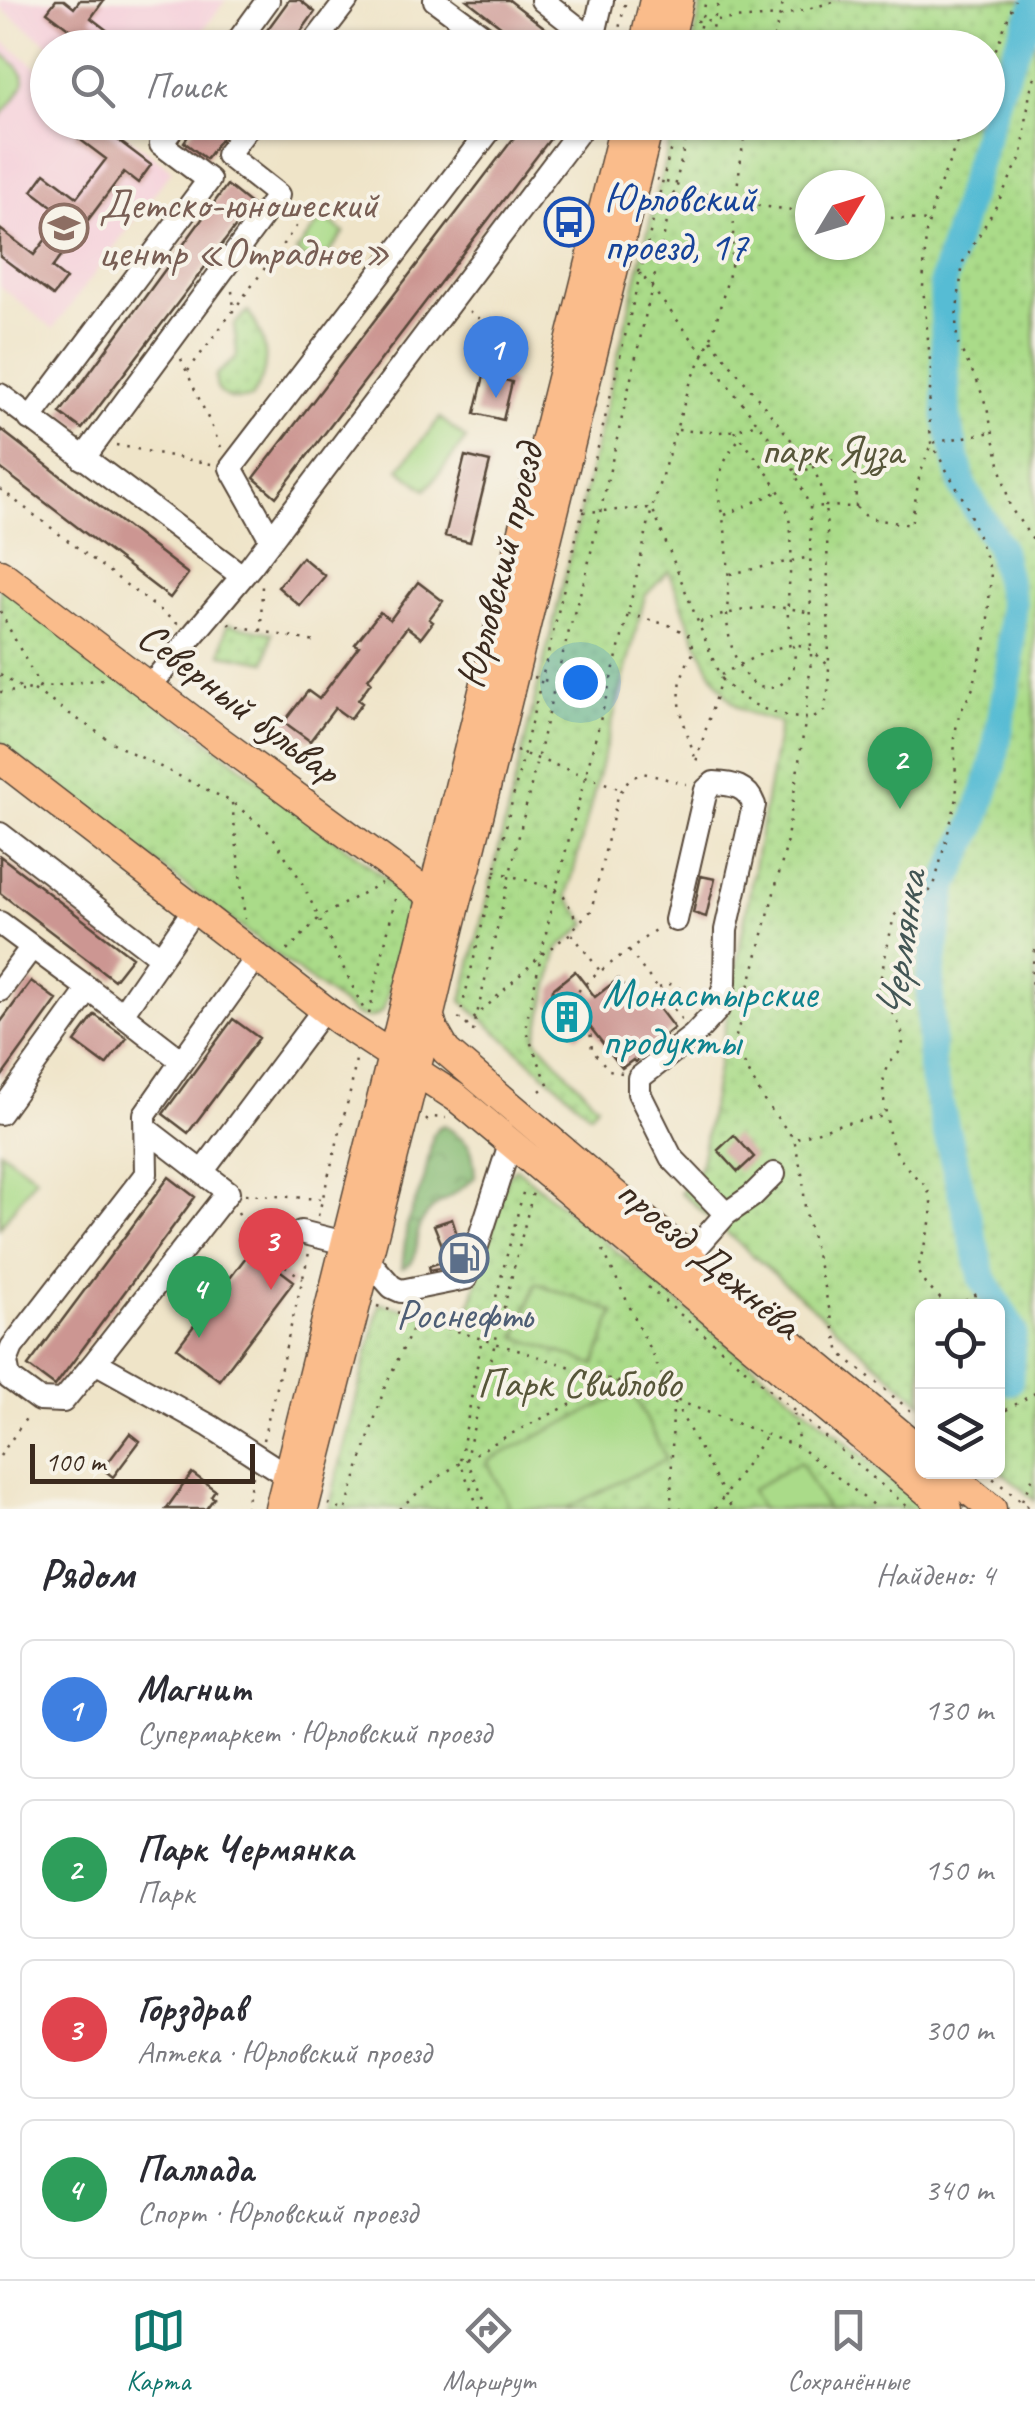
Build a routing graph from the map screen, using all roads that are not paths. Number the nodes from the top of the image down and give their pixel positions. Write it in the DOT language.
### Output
graph roads {
  1 [pos="268,0"];
  2 [pos="346,0"];
  3 [pos="436,0"];
  4 [pos="542,0"];
  5 [pos="602,0"];
  6 [pos="654,0"];
  7 [pos="246,30"];
  8 [pos="324,30"];
  9 [pos="476,30"];
  10 [pos="583,30"];
  11 [pos="603,30"];
  12 [pos="647,30"];
  13 [pos="164,140"];
  14 [pos="239,140"];
  15 [pos="482,140"];
  16 [pos="572,140"];
  17 [pos="613,140"];
  18 [pos="646,140"];
  19 [pos="227,156"];
  20 [pos="209,180"];
  21 [pos="0,395"];
  22 [pos="30,419"];
  23 [pos="90,450"];
  24 [pos="272,539"];
  25 [pos="247,571"];
  26 [pos="0,573"];
  27 [pos="149,687"];
  28 [pos="0,759"];
  29 [pos="0,834"];
  30 [pos="442,904"];
  31 [pos="195,908"];
  32 [pos="676,920"];
  33 [pos="0,922"];
  34 [pos="32,946"];
  35 [pos="160,957"];
  36 [pos="259,957"];
  37 [pos="89,989"];
  38 [pos="0,990"];
  39 [pos="324,1009"];
  40 [pos="122,1014"];
  41 [pos="430,1016"];
  42 [pos="182,1061"];
  43 [pos="403,1064"];
  44 [pos="0,1113"];
  45 [pos="146,1129"];
  46 [pos="510,1144"];
  47 [pos="202,1172"];
  48 [pos="774,1174"];
  49 [pos="726,1214"];
  50 [pos="301,1232"];
  51 [pos="356,1251"];
  52 [pos="688,1257"];
  53 [pos="95,1362"];
  54 [pos="915,1446"];
  55 [pos="955,1479"];
  56 [pos="307,1495"];
  57 [pos="279,1509"];
  58 [pos="948,1509"];
  59 [pos="992,1509"];
  1 -- 7 [label="lane"];
  2 -- 8 [label="lane"];
  3 -- 9 [label="lane"];
  4 -- 10 [label="lane"];
  5 -- 11 [label="lane"];
  6 -- 12 [label="main road"];
  13 -- 20 [label="lane"];
  14 -- 19 [label="lane"];
  15 -- 24 [label="lane"];
  16 -- 24 [label="lane"];
  17 -- 30 [label="main road, Юрловский проезд"];
  18 -- 30 [label="main road, Юрловский проезд"];
  19 -- 20 [label="lane"];
  19 -- 23 [label="lane"];
  20 -- 22 [label="lane"];
  21 -- 22 [label="lane"];
  22 -- 23 [label="lane"];
  23 -- 25 [label="lane"];
  24 -- 25 [label="lane"];
  25 -- 27 [label="lane"];
  26 -- 27 [label="main road, Северный бульвар"];
  27 -- 30 [label="main road, Северный бульвар"];
  28 -- 31 [label="main road"];
  29 -- 35 [label="lane"];
  30 -- 41 [label="main road, Юрловский проезд"];
  30 -- 43 [label="main road, Юрловский проезд"];
  31 -- 35 [label="lane"];
  31 -- 36 [label="main road"];
  32 -- 49 [label="lane"];
  33 -- 34 [label="lane"];
  34 -- 37 [label="lane"];
  34 -- 38 [label="lane"];
  35 -- 40 [label="lane"];
  36 -- 39 [label="main road"];
  36 -- 42 [label="lane"];
  37 -- 40 [label="lane"];
  37 -- 44 [label="lane"];
  39 -- 43 [label="main road"];
  39 -- 47 [label="lane"];
  40 -- 42 [label="lane"];
  41 -- 43 [label="main road, Юрловский проезд"];
  41 -- 52 [label="main road, проезд Дежнёва"];
  42 -- 45 [label="lane"];
  43 -- 46 [label="main road, проезд Дежнёва"];
  43 -- 51 [label="main road, Юрловский проезд"];
  45 -- 47 [label="lane"];
  45 -- 53 [label="lane"];
  46 -- 51 [label="lane"];
  46 -- 58 [label="main road, проезд Дежнёва"];
  47 -- 53 [label="lane"];
  48 -- 49 [label="lane"];
  49 -- 52 [label="lane"];
  50 -- 51 [label="lane"];
  51 -- 56 [label="main road, Юрловский проезд"];
  52 -- 54 [label="main road, проезд Дежнёва"];
  53 -- 56 [label="lane"];
  55 -- 59 [label="main road"];
  56 -- 57 [label="main road, Юрловский проезд"];
}
